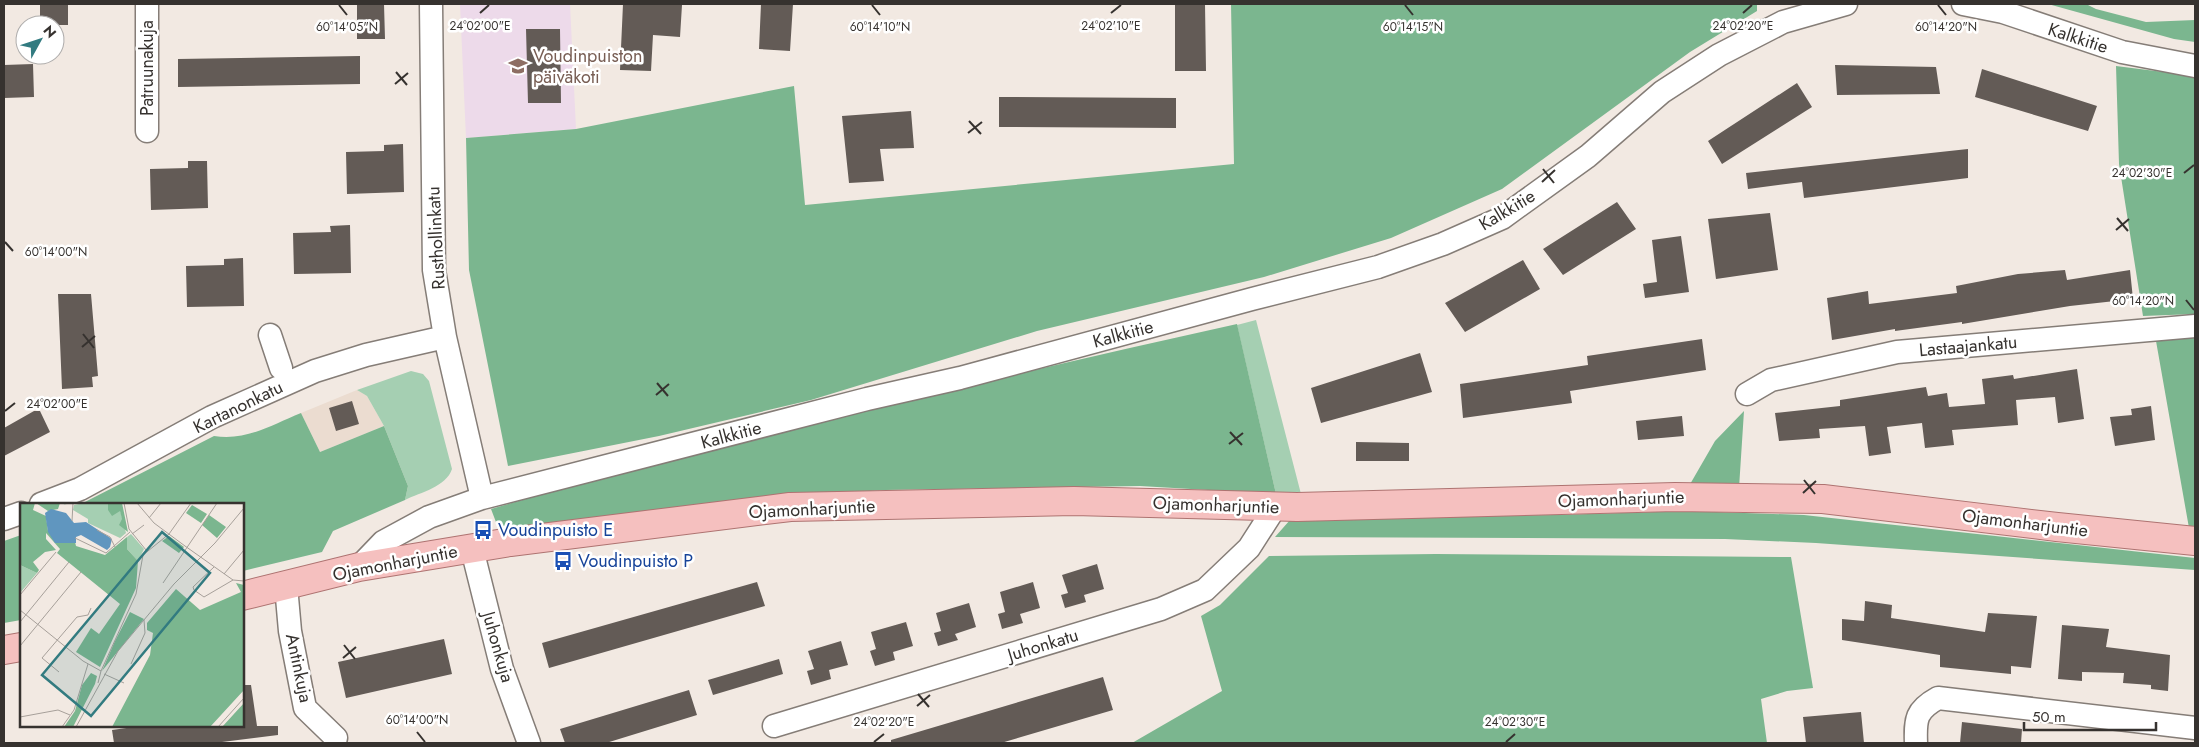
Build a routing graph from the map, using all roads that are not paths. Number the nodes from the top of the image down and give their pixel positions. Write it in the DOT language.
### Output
graph roads {
  1 [pos="147,4"];
  2 [pos="431,4"];
  3 [pos="1846,4"];
  4 [pos="1963,4"];
  5 [pos="2195,66"];
  6 [pos="147,131"];
  7 [pos="2195,326"];
  8 [pos="270,335"];
  9 [pos="445,337"];
  10 [pos="281,368"];
  11 [pos="1747,394"];
  12 [pos="482,498"];
  13 [pos="45,503"];
  14 [pos="1276,506"];
  15 [pos="20,512"];
  16 [pos="4,520"];
  17 [pos="2195,542"];
  18 [pos="472,549"];
  19 [pos="359,567"];
  20 [pos="286,586"];
  21 [pos="244,596"];
  22 [pos="20,646"];
  23 [pos="4,650"];
  24 [pos="774,726"];
  25 [pos="2195,728"];
  26 [pos="336,738"];
  27 [pos="529,743"];
  28 [pos="1916,743"];
  1 -- 6 [label="street, Patruunakuja"];
  2 -- 9 [label="street, Rusthollinkatu"];
  3 -- 12 [label="street, Kalkkitie"];
  4 -- 5 [label="street, Kalkkitie"];
  7 -- 11 [label="street, Lastaajankatu"];
  8 -- 10 [label="street"];
  9 -- 12 [label="street, Rusthollinkatu"];
  9 -- 13 [label="street, Kartanonkatu"];
  12 -- 19 [label="street, Kalkkitie"];
  14 -- 17 [label="main road, Ojamonharjuntie"];
  14 -- 18 [label="main road, Ojamonharjuntie"];
  14 -- 24 [label="street, Juhonkatu"];
  15 -- 16 [label="street"];
  18 -- 19 [label="main road, Ojamonharjuntie"];
  18 -- 27 [label="street, Juhonkuja"];
  19 -- 20 [label="main road, Ojamonharjuntie"];
  20 -- 21 [label="main road, Ojamonharjuntie"];
  20 -- 26 [label="street, Antinkuja"];
  22 -- 23 [label="main road"];
  25 -- 28 [label="street"];
}
